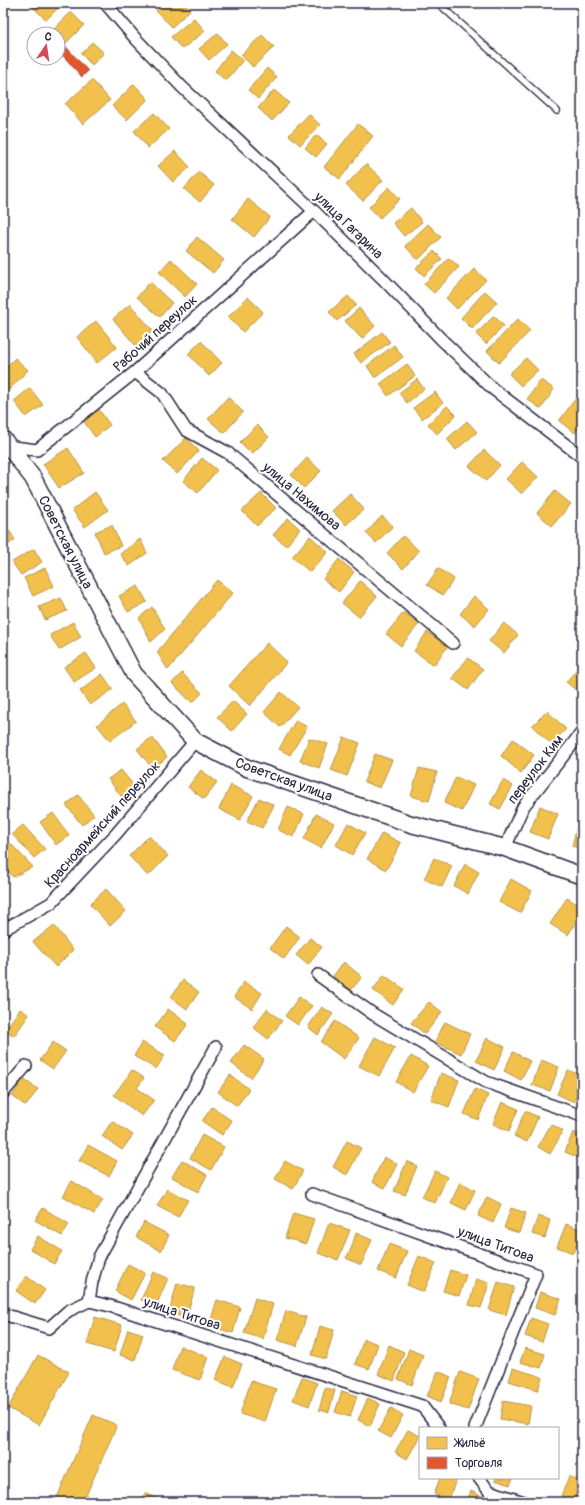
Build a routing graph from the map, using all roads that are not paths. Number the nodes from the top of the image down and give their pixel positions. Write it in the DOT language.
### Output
graph roads {
  1 [pos="105,3"];
  2 [pos="438,3"];
  3 [pos="558,111"];
  4 [pos="314,211"];
  5 [pos="135,372"];
  6 [pos="5,444"];
  7 [pos="582,457"];
  8 [pos="453,643"];
  9 [pos="582,732"];
  10 [pos="195,741"];
  11 [pos="505,848"];
  12 [pos="582,876"];
  13 [pos="3,930"];
  14 [pos="318,975"];
  15 [pos="216,1047"];
  16 [pos="26,1066"];
  17 [pos="3,1093"];
  18 [pos="582,1116"];
  19 [pos="312,1194"];
  20 [pos="89,1301"];
  21 [pos="3,1314"];
  22 [pos="438,1427"];
  23 [pos="475,1427"];
  24 [pos="480,1479"];
  25 [pos="524,1502"];
  1 -- 4 [label="street, улица Гагарина"];
  2 -- 3 [label="lane"];
  4 -- 5 [label="street, Рабочий переулок"];
  4 -- 7 [label="street, улица Гагарина"];
  5 -- 6 [label="street, Рабочий переулок"];
  5 -- 8 [label="street, улица Нахимова"];
  6 -- 10 [label="street, Советская улица"];
  9 -- 11 [label="street, переулок Ким"];
  10 -- 11 [label="street, Советская улица"];
  10 -- 13 [label="street, Красноармейский переулок"];
  11 -- 12 [label="street, Советская улица"];
  14 -- 18 [label="street"];
  15 -- 20 [label="street"];
  16 -- 17 [label="street"];
  19 -- 23 [label="street, улица Титова"];
  20 -- 21 [label="street"];
  20 -- 22 [label="street, улица Титова"];
  24 -- 25 [label="street"];
}
